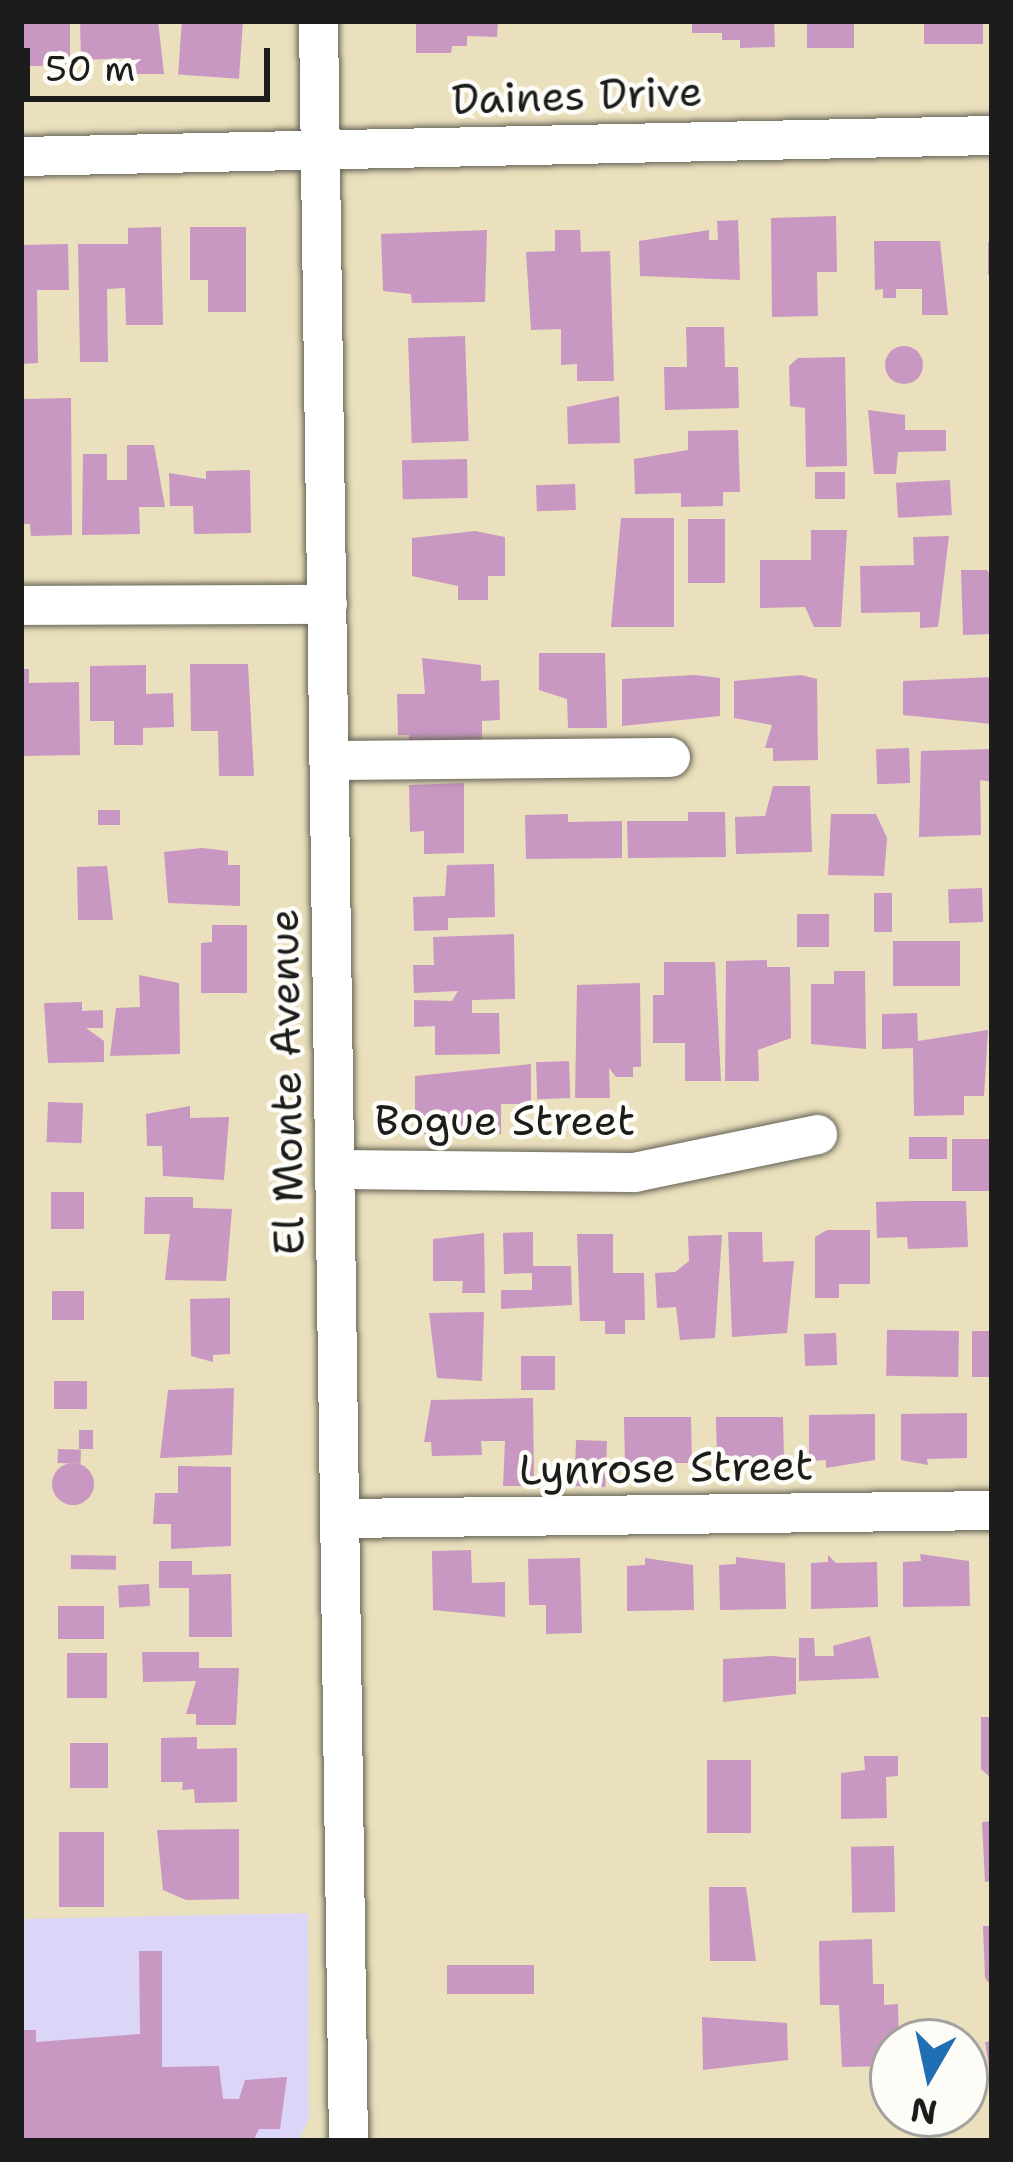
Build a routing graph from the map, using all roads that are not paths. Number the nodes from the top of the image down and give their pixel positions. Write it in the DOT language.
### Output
graph roads {
  1 [pos="318,21"];
  2 [pos="992,135"];
  3 [pos="320,153"];
  4 [pos="21,155"];
  5 [pos="21,604"];
  6 [pos="327,604"];
  7 [pos="670,757"];
  8 [pos="329,760"];
  9 [pos="817,1134"];
  10 [pos="334,1169"];
  11 [pos="992,1510"];
  12 [pos="341,1518"];
  13 [pos="348,2141"];
  1 -- 3 [label="street, El Monte Avenue"];
  2 -- 3 [label="street, Daines Drive"];
  3 -- 4 [label="street, Daines Drive"];
  3 -- 6 [label="street, El Monte Avenue"];
  5 -- 6 [label="street"];
  6 -- 8 [label="street, El Monte Avenue"];
  7 -- 8 [label="street"];
  8 -- 10 [label="street, El Monte Avenue"];
  9 -- 10 [label="street, Bogue Street"];
  10 -- 12 [label="street, El Monte Avenue"];
  11 -- 12 [label="street, Lynrose Street"];
  12 -- 13 [label="street, El Monte Avenue"];
}
